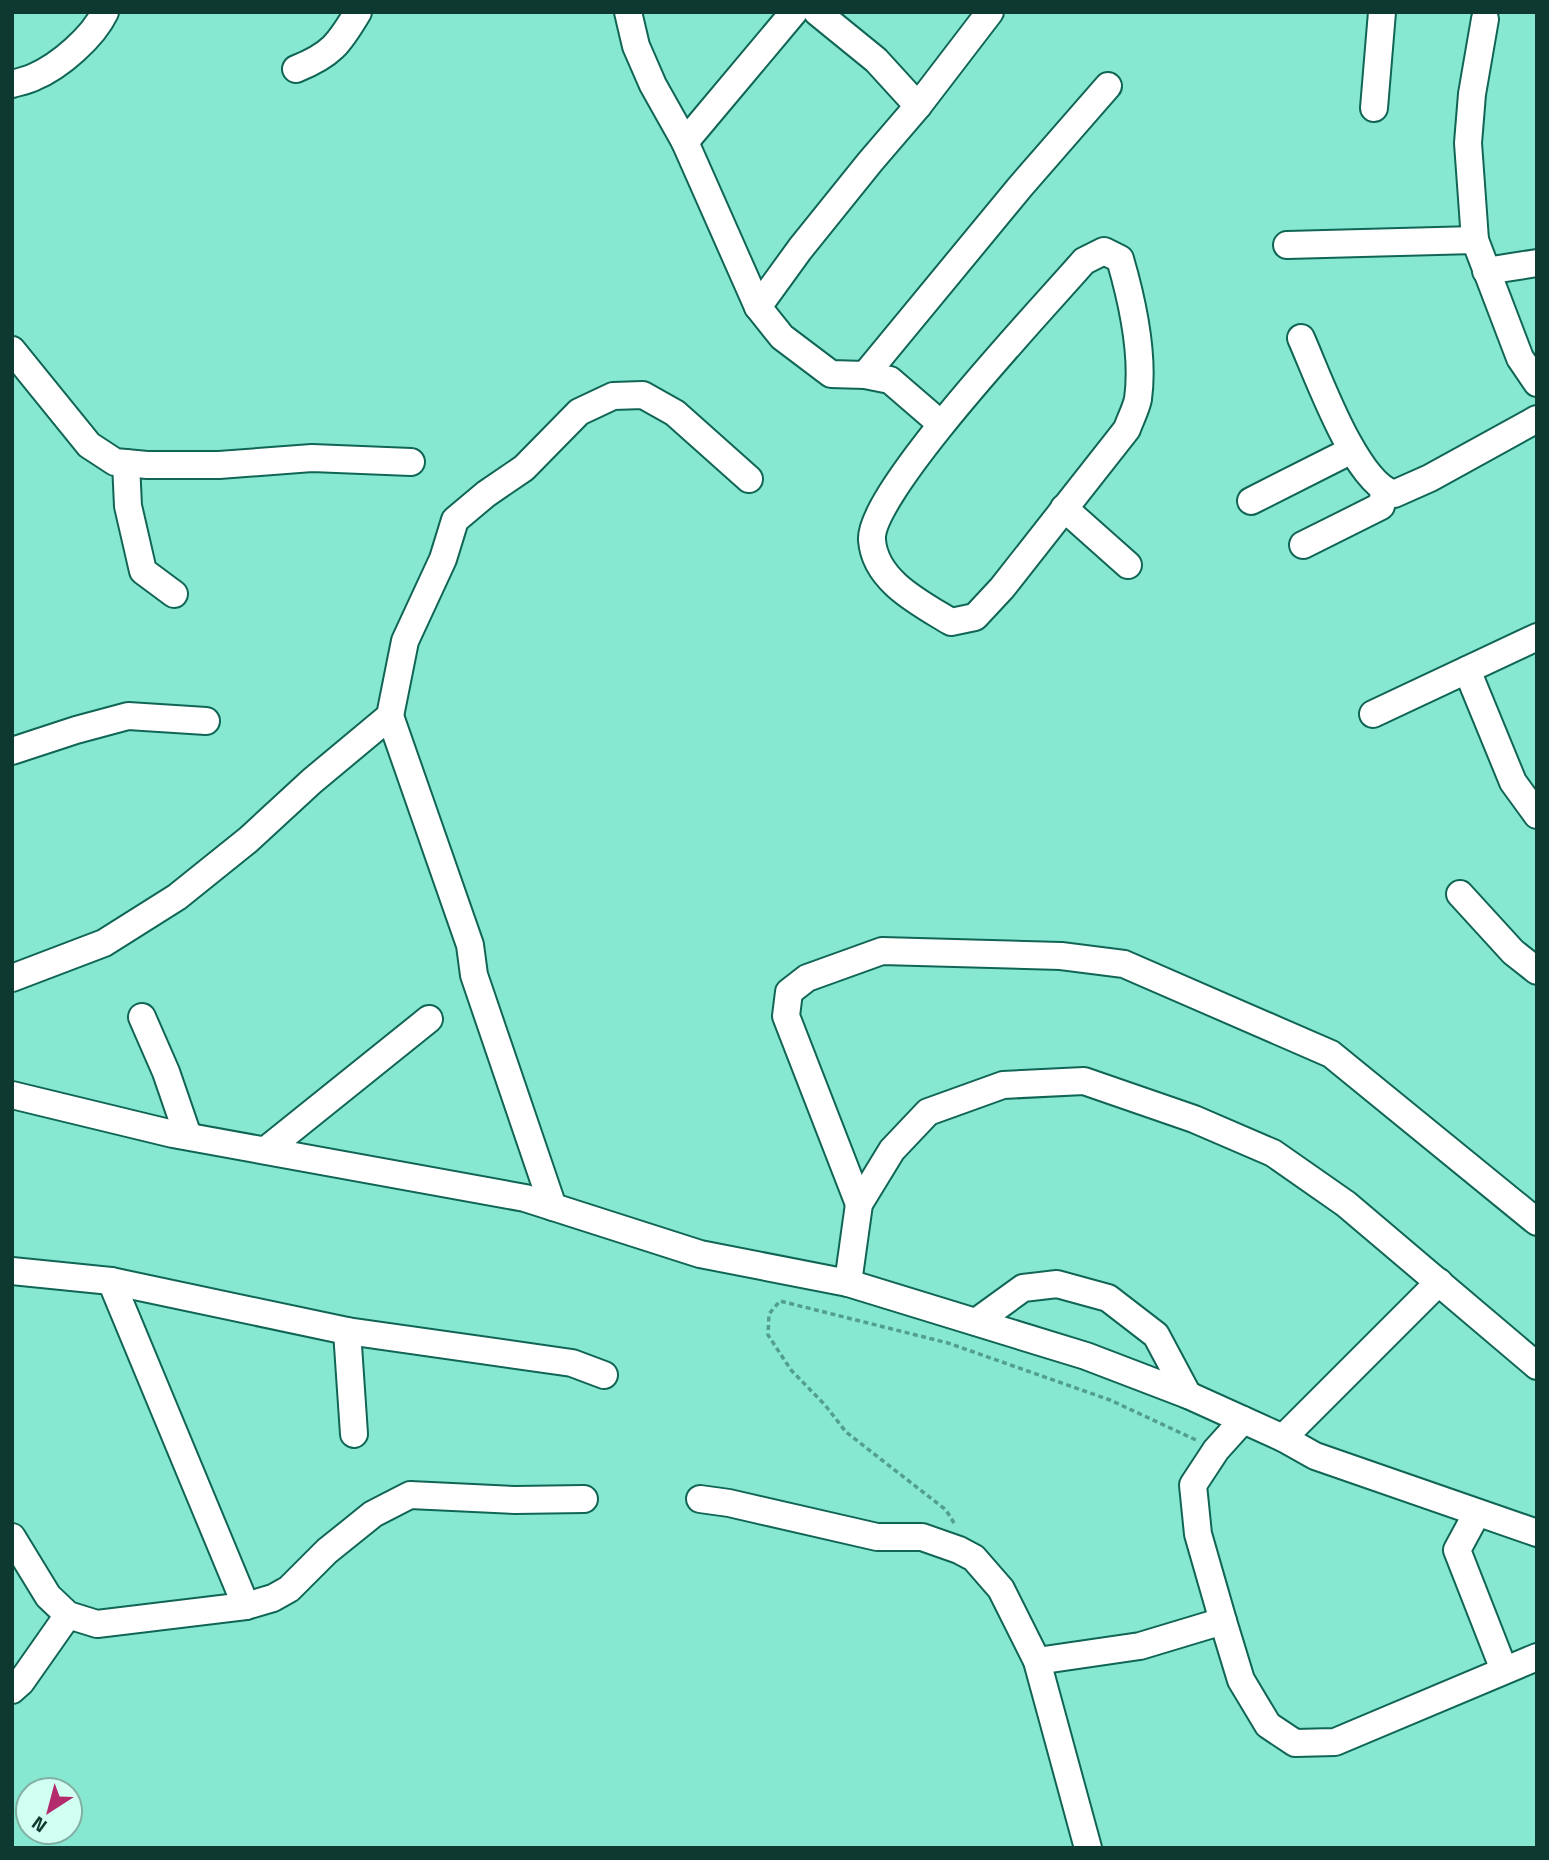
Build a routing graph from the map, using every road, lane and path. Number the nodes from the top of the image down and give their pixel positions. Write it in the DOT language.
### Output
graph roads {
  1 [pos="105,12"];
  2 [pos="358,12"];
  3 [pos="628,12"];
  4 [pos="794,12"];
  5 [pos="817,12"];
  6 [pos="990,12"];
  7 [pos="1382,12"];
  8 [pos="1485,19"];
  9 [pos="296,69"];
  10 [pos="12,83"];
  11 [pos="1108,86"];
  12 [pos="918,106"];
  13 [pos="1374,108"];
  14 [pos="685,142"];
  15 [pos="1475,240"];
  16 [pos="1287,245"];
  17 [pos="1537,263"];
  18 [pos="1486,271"];
  19 [pos="758,307"];
  20 [pos="1301,338"];
  21 [pos="12,350"];
  22 [pos="865,375"];
  23 [pos="1537,383"];
  24 [pos="1537,419"];
  25 [pos="941,424"];
  26 [pos="1352,450"];
  27 [pos="411,462"];
  28 [pos="126,463"];
  29 [pos="749,479"];
  30 [pos="1385,491"];
  31 [pos="1251,500"];
  32 [pos="1064,508"];
  33 [pos="1303,545"];
  34 [pos="1128,565"];
  35 [pos="174,594"];
  36 [pos="1537,637"];
  37 [pos="1467,670"];
  38 [pos="1373,714"];
  39 [pos="390,716"];
  40 [pos="206,722"];
  41 [pos="12,751"];
  42 [pos="1537,815"];
  43 [pos="1460,894"];
  44 [pos="1537,971"];
  45 [pos="12,978"];
  46 [pos="142,1017"];
  47 [pos="429,1019"];
  48 [pos="12,1095"];
  49 [pos="188,1136"];
  50 [pos="266,1150"];
  51 [pos="859,1204"];
  52 [pos="553,1207"];
  53 [pos="1537,1222"];
  54 [pos="12,1271"];
  55 [pos="111,1281"];
  56 [pos="848,1283"];
  57 [pos="1439,1283"];
  58 [pos="976,1322"];
  59 [pos="347,1331"];
  60 [pos="1537,1366"];
  61 [pos="604,1375"];
  62 [pos="1188,1395"];
  63 [pos="1243,1420"];
  64 [pos="354,1434"];
  65 [pos="1283,1438"];
  66 [pos="1216,1450"];
  67 [pos="583,1499"];
  68 [pos="700,1499"];
  69 [pos="1476,1513"];
  70 [pos="1537,1533"];
  71 [pos="13,1541"];
  72 [pos="974,1558"];
  73 [pos="246,1606"];
  74 [pos="68,1615"];
  75 [pos="1223,1621"];
  76 [pos="1537,1657"];
  77 [pos="1037,1661"];
  78 [pos="1504,1670"];
  79 [pos="12,1690"];
  80 [pos="1088,1848"];
  1 -- 10 [label="street"];
  2 -- 9 [label="street"];
  3 -- 14 [label="street"];
  4 -- 14 [label="street"];
  5 -- 12 [label="street"];
  6 -- 12 [label="street"];
  7 -- 13 [label="street"];
  8 -- 15 [label="street"];
  11 -- 22 [label="street"];
  12 -- 19 [label="street"];
  14 -- 19 [label="street"];
  15 -- 16 [label="street"];
  15 -- 18 [label="street"];
  17 -- 18 [label="street"];
  18 -- 23 [label="street"];
  19 -- 22 [label="street"];
  20 -- 26 [label="street"];
  21 -- 28 [label="street"];
  22 -- 25 [label="street"];
  24 -- 30 [label="street"];
  25 -- 32 [label="street"];
  25 -- 32 [label="street"];
  26 -- 30 [label="street"];
  26 -- 31 [label="street"];
  27 -- 28 [label="street"];
  28 -- 35 [label="street"];
  29 -- 39 [label="street"];
  30 -- 33 [label="street"];
  32 -- 34 [label="street"];
  36 -- 37 [label="street"];
  37 -- 38 [label="street"];
  37 -- 42 [label="street"];
  39 -- 45 [label="street"];
  39 -- 52 [label="street"];
  40 -- 41 [label="street"];
  43 -- 44 [label="street"];
  46 -- 49 [label="street"];
  47 -- 50 [label="street"];
  48 -- 49 [label="street"];
  49 -- 50 [label="street"];
  50 -- 52 [label="street"];
  51 -- 53 [label="street"];
  51 -- 56 [label="street"];
  51 -- 57 [label="street"];
  52 -- 56 [label="street"];
  54 -- 55 [label="street"];
  55 -- 59 [label="street"];
  55 -- 73 [label="street"];
  56 -- 58 [label="street"];
  57 -- 60 [label="street"];
  57 -- 65 [label="street"];
  58 -- 62 [label="street"];
  58 -- 62 [label="street"];
  59 -- 61 [label="street"];
  59 -- 64 [label="street"];
  62 -- 63 [label="street"];
  63 -- 65 [label="street"];
  63 -- 66 [label="street"];
  65 -- 69 [label="street"];
  66 -- 72 [label="path"];
  66 -- 75 [label="street"];
  67 -- 73 [label="street"];
  68 -- 72 [label="street"];
  69 -- 70 [label="street"];
  69 -- 78 [label="street"];
  71 -- 74 [label="street"];
  72 -- 77 [label="street"];
  73 -- 74 [label="street"];
  74 -- 79 [label="street"];
  75 -- 77 [label="street"];
  75 -- 78 [label="street"];
  76 -- 78 [label="street"];
  77 -- 80 [label="street"];
}
